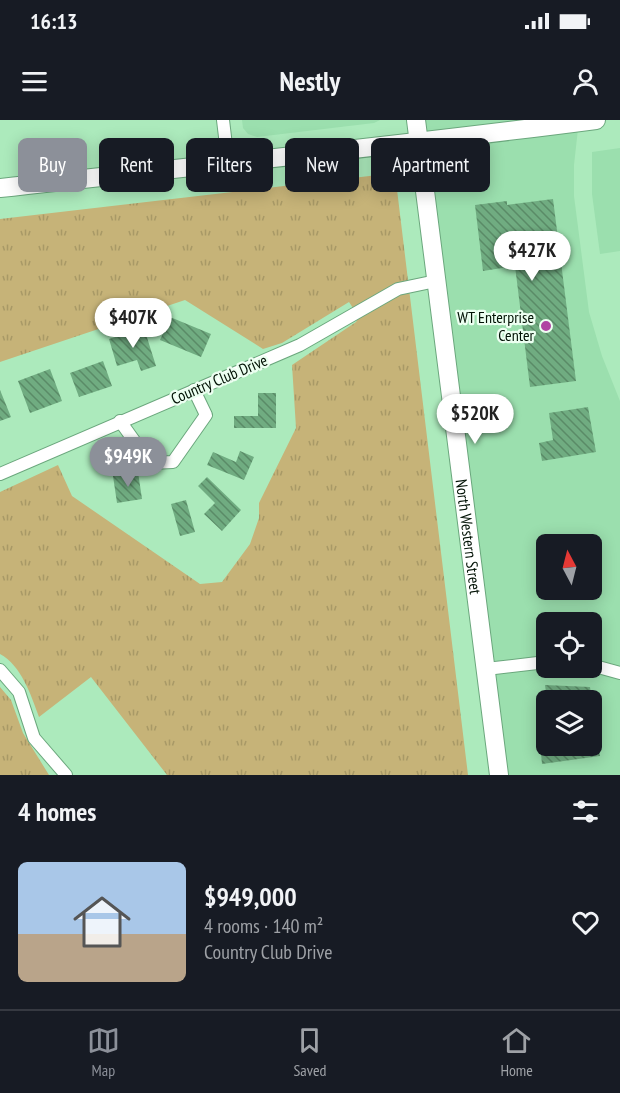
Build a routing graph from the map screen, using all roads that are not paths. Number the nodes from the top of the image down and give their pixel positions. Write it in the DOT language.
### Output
graph roads {
  1 [pos="223,120"];
  2 [pos="416,120"];
  3 [pos="596,120"];
  4 [pos="225,138"];
  5 [pos="418,138"];
  6 [pos="457,138"];
  7 [pos="371,148"];
  8 [pos="273,158"];
  9 [pos="186,167"];
  10 [pos="0,188"];
  11 [pos="424,192"];
  12 [pos="436,281"];
  13 [pos="194,390"];
  14 [pos="120,421"];
  15 [pos="0,474"];
  16 [pos="536,663"];
  17 [pos="602,668"];
  18 [pos="486,669"];
  19 [pos="0,670"];
  20 [pos="620,673"];
  21 [pos="66,775"];
  22 [pos="500,775"];
  1 -- 4 [label="street"];
  2 -- 5 [label="main road, North Western Street"];
  3 -- 6 [label="main road"];
  7 -- 8 [label="main road"];
  9 -- 10 [label="main road"];
  11 -- 12 [label="main road, North Western Street"];
  12 -- 13 [label="street, Country Club Drive"];
  12 -- 18 [label="main road, North Western Street"];
  13 -- 14 [label="street, Country Club Drive"];
  13 -- 14 [label="street"];
  14 -- 15 [label="street, Country Club Drive"];
  16 -- 18 [label="street"];
  17 -- 20 [label="street"];
  18 -- 22 [label="main road, North Western Street"];
  19 -- 21 [label="street"];
}
